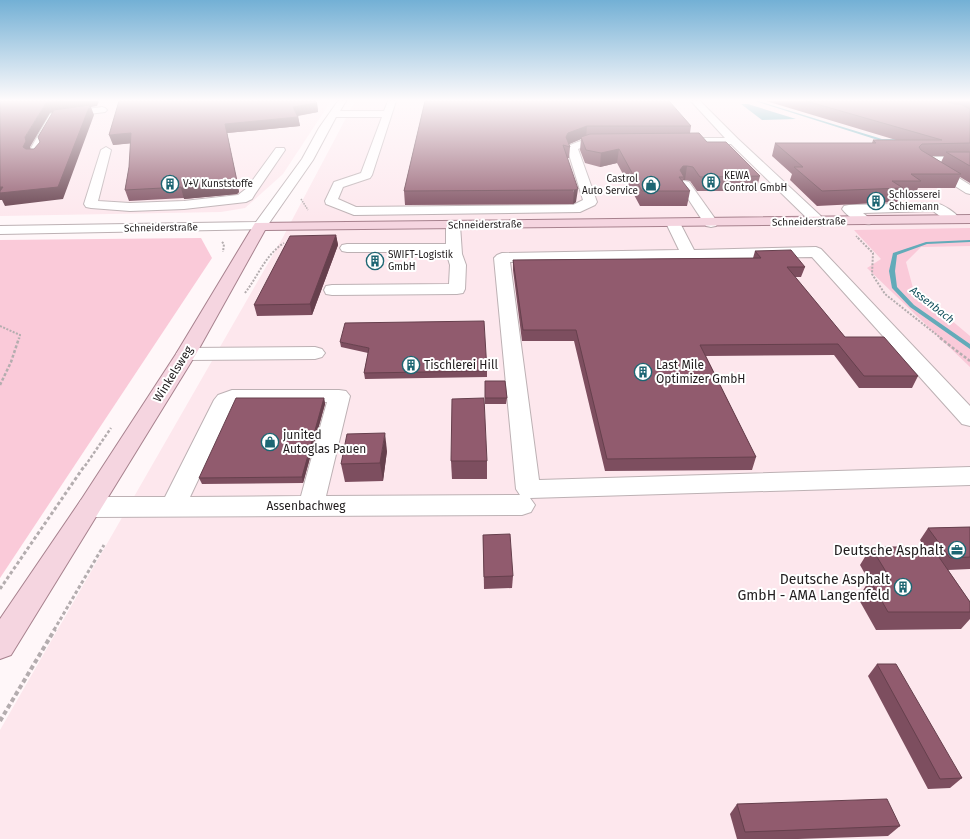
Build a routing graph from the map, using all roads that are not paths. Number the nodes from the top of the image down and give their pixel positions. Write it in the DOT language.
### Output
graph roads {
  1 [pos="40,140"];
  2 [pos="318,140"];
  3 [pos="378,140"];
  4 [pos="734,141"];
  5 [pos="625,142"];
  6 [pos="664,142"];
  7 [pos="106,150"];
  8 [pos="35,157"];
  9 [pos="307,160"];
  10 [pos="970,160"];
  11 [pos="685,185"];
  12 [pos="970,190"];
  13 [pos="953,219"];
  14 [pos="970,219"];
  15 [pos="866,221"];
  16 [pos="819,222"];
  17 [pos="674,223"];
  18 [pos="711,223"];
  19 [pos="452,225"];
  20 [pos="260,226"];
  21 [pos="0,230"];
  22 [pos="347,248"];
  23 [pos="454,248"];
  24 [pos="689,254"];
  25 [pos="332,290"];
  26 [pos="315,353"];
  27 [pos="186,354"];
  28 [pos="970,419"];
  29 [pos="970,476"];
  30 [pos="522,505"];
  31 [pos="90,506"];
  32 [pos="173,506"];
  33 [pos="311,506"];
  34 [pos="0,645"];
  1 -- 8 [label="street"];
  2 -- 9 [label="street, Winkelsweg"];
  3 -- 5 [label="street"];
  4 -- 6 [label="street"];
  4 -- 16 [label="street"];
  7 -- 9 [label="street"];
  9 -- 20 [label="street, Winkelsweg"];
  10 -- 12 [label="street"];
  11 -- 18 [label="street"];
  13 -- 14 [label="main road, Schneiderstraße"];
  13 -- 15 [label="main road, Schneiderstraße"];
  13 -- 15 [label="street"];
  15 -- 16 [label="main road, Schneiderstraße"];
  16 -- 18 [label="main road, Schneiderstraße"];
  17 -- 18 [label="main road, Schneiderstraße"];
  17 -- 19 [label="main road, Schneiderstraße"];
  17 -- 24 [label="street"];
  19 -- 20 [label="main road, Schneiderstraße"];
  19 -- 23 [label="street"];
  20 -- 21 [label="street, Schneiderstraße"];
  20 -- 27 [label="main road, Winkelsweg"];
  22 -- 23 [label="street"];
  23 -- 25 [label="street"];
  24 -- 28 [label="street"];
  24 -- 29 [label="street"];
  26 -- 27 [label="street"];
  27 -- 31 [label="main road, Winkelsweg"];
  30 -- 33 [label="street, Assenbachweg"];
  31 -- 32 [label="street, Assenbachweg"];
  31 -- 34 [label="main road, Winkelsweg"];
  32 -- 33 [label="street, Assenbachweg"];
  32 -- 33 [label="street"];
}
